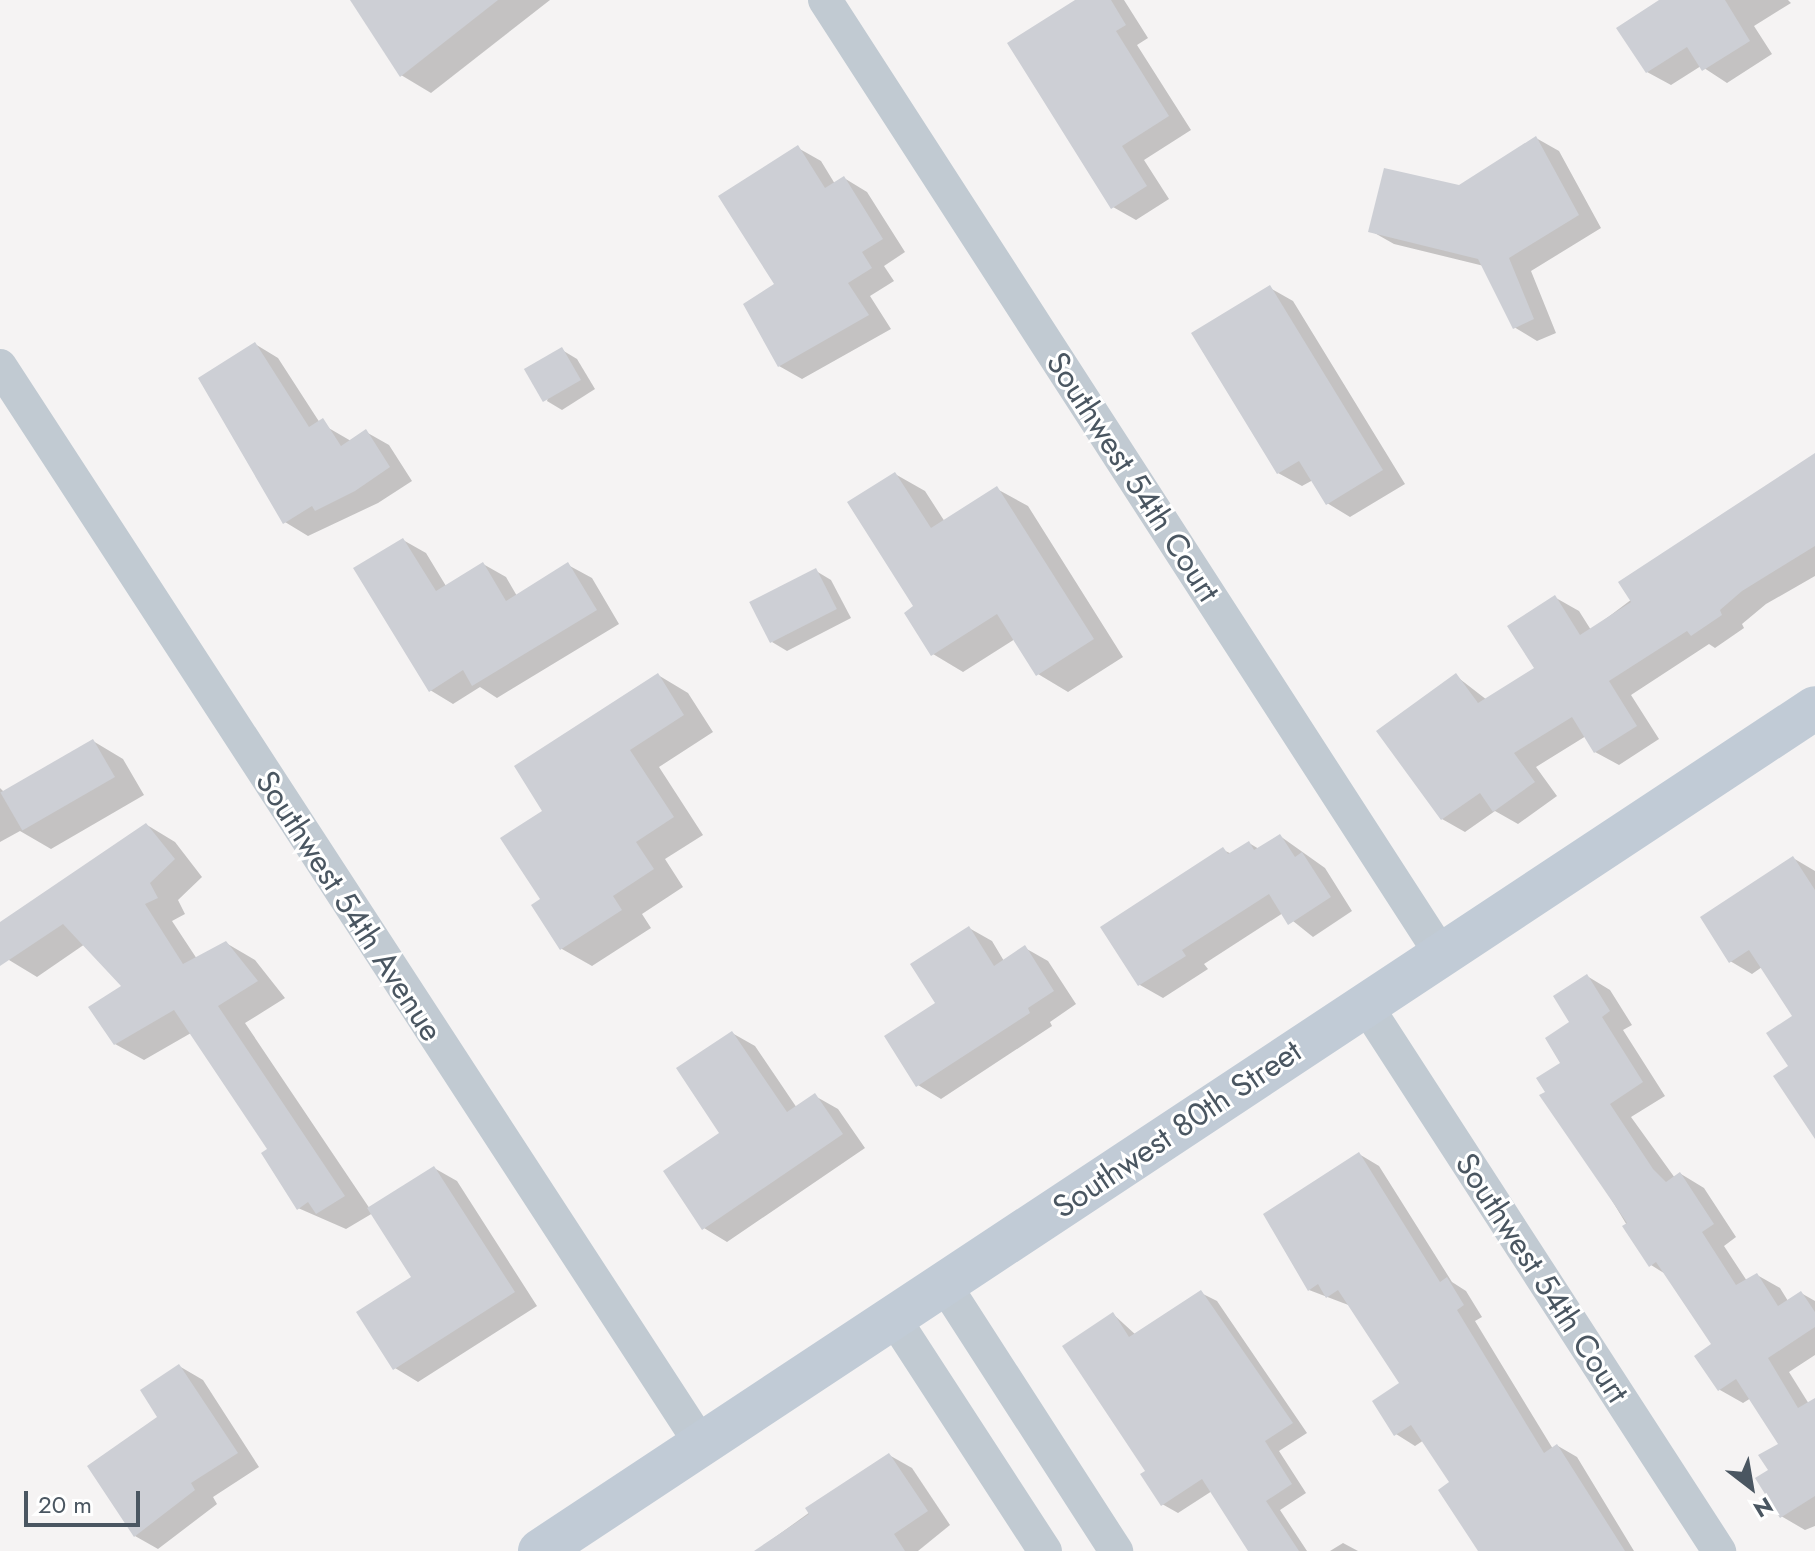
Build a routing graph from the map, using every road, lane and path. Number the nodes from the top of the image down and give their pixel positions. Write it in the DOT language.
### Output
graph roads {
  1 [pos="825,0"];
  2 [pos="0,366"];
  3 [pos="1811,721"];
  4 [pos="1441,954"];
  5 [pos="1365,1004"];
  6 [pos="944,1284"];
  7 [pos="893,1317"];
  8 [pos="701,1444"];
  9 [pos="540,1551"];
  10 [pos="1045,1551"];
  11 [pos="1116,1551"];
  12 [pos="1719,1551"];
  1 -- 4 [label="street, Southwest 54th Court"];
  2 -- 8 [label="street, Southwest 54th Avenue"];
  3 -- 4 [label="street, Southwest 80th Street"];
  4 -- 5 [label="street, Southwest 80th Street"];
  5 -- 6 [label="street, Southwest 80th Street"];
  5 -- 12 [label="street, Southwest 54th Court"];
  6 -- 7 [label="street, Southwest 80th Street"];
  6 -- 11 [label="street"];
  7 -- 8 [label="street, Southwest 80th Street"];
  7 -- 10 [label="street"];
  8 -- 9 [label="street, Southwest 80th Street"];
}
